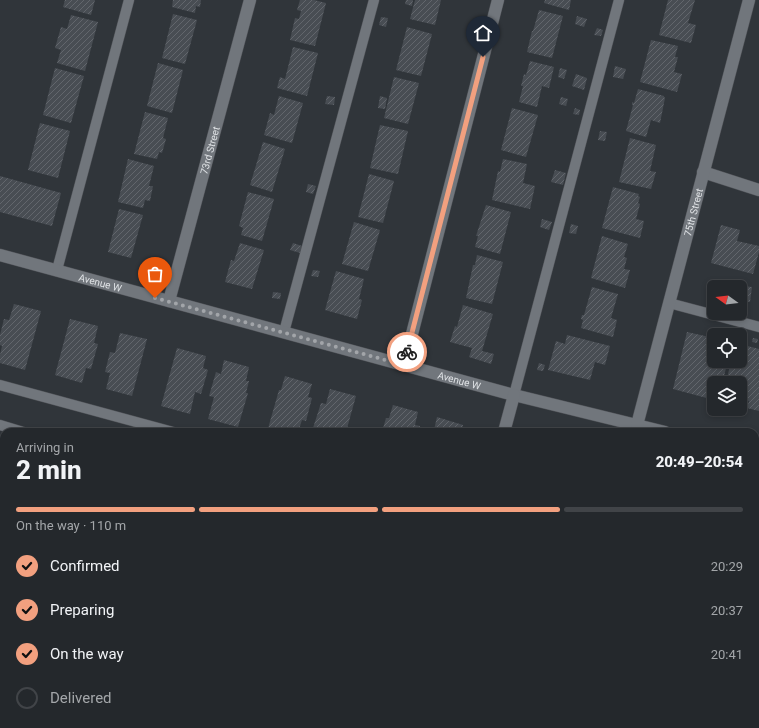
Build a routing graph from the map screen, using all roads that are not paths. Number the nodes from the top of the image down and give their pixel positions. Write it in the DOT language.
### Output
graph roads {
  1 [pos="129,0"];
  2 [pos="250,0"];
  3 [pos="374,0"];
  4 [pos="498,0"];
  5 [pos="619,0"];
  6 [pos="748,0"];
  7 [pos="703,172"];
  8 [pos="759,190"];
  9 [pos="0,255"];
  10 [pos="57,270"];
  11 [pos="169,302"];
  12 [pos="669,303"];
  13 [pos="759,327"];
  14 [pos="284,332"];
  15 [pos="404,365"];
  16 [pos="0,385"];
  17 [pos="514,395"];
  18 [pos="0,425"];
  19 [pos="637,425"];
  20 [pos="10,428"];
  21 [pos="158,428"];
  22 [pos="505,428"];
  23 [pos="649,428"];
  1 -- 10 [label="lane"];
  2 -- 11 [label="street, 73rd Street"];
  3 -- 14 [label="lane"];
  4 -- 15 [label="street"];
  5 -- 17 [label="lane"];
  6 -- 7 [label="street, 75th Street"];
  7 -- 8 [label="street"];
  7 -- 12 [label="street, 75th Street"];
  9 -- 10 [label="street, Avenue W"];
  10 -- 11 [label="street, Avenue W"];
  11 -- 14 [label="street, Avenue W"];
  12 -- 13 [label="lane"];
  12 -- 19 [label="street, 75th Street"];
  14 -- 15 [label="street, Avenue W"];
  15 -- 17 [label="street, Avenue W"];
  16 -- 21 [label="lane"];
  17 -- 19 [label="street, Avenue W"];
  17 -- 22 [label="street"];
  18 -- 20 [label="lane"];
  19 -- 23 [label="street, Avenue W"];
}
